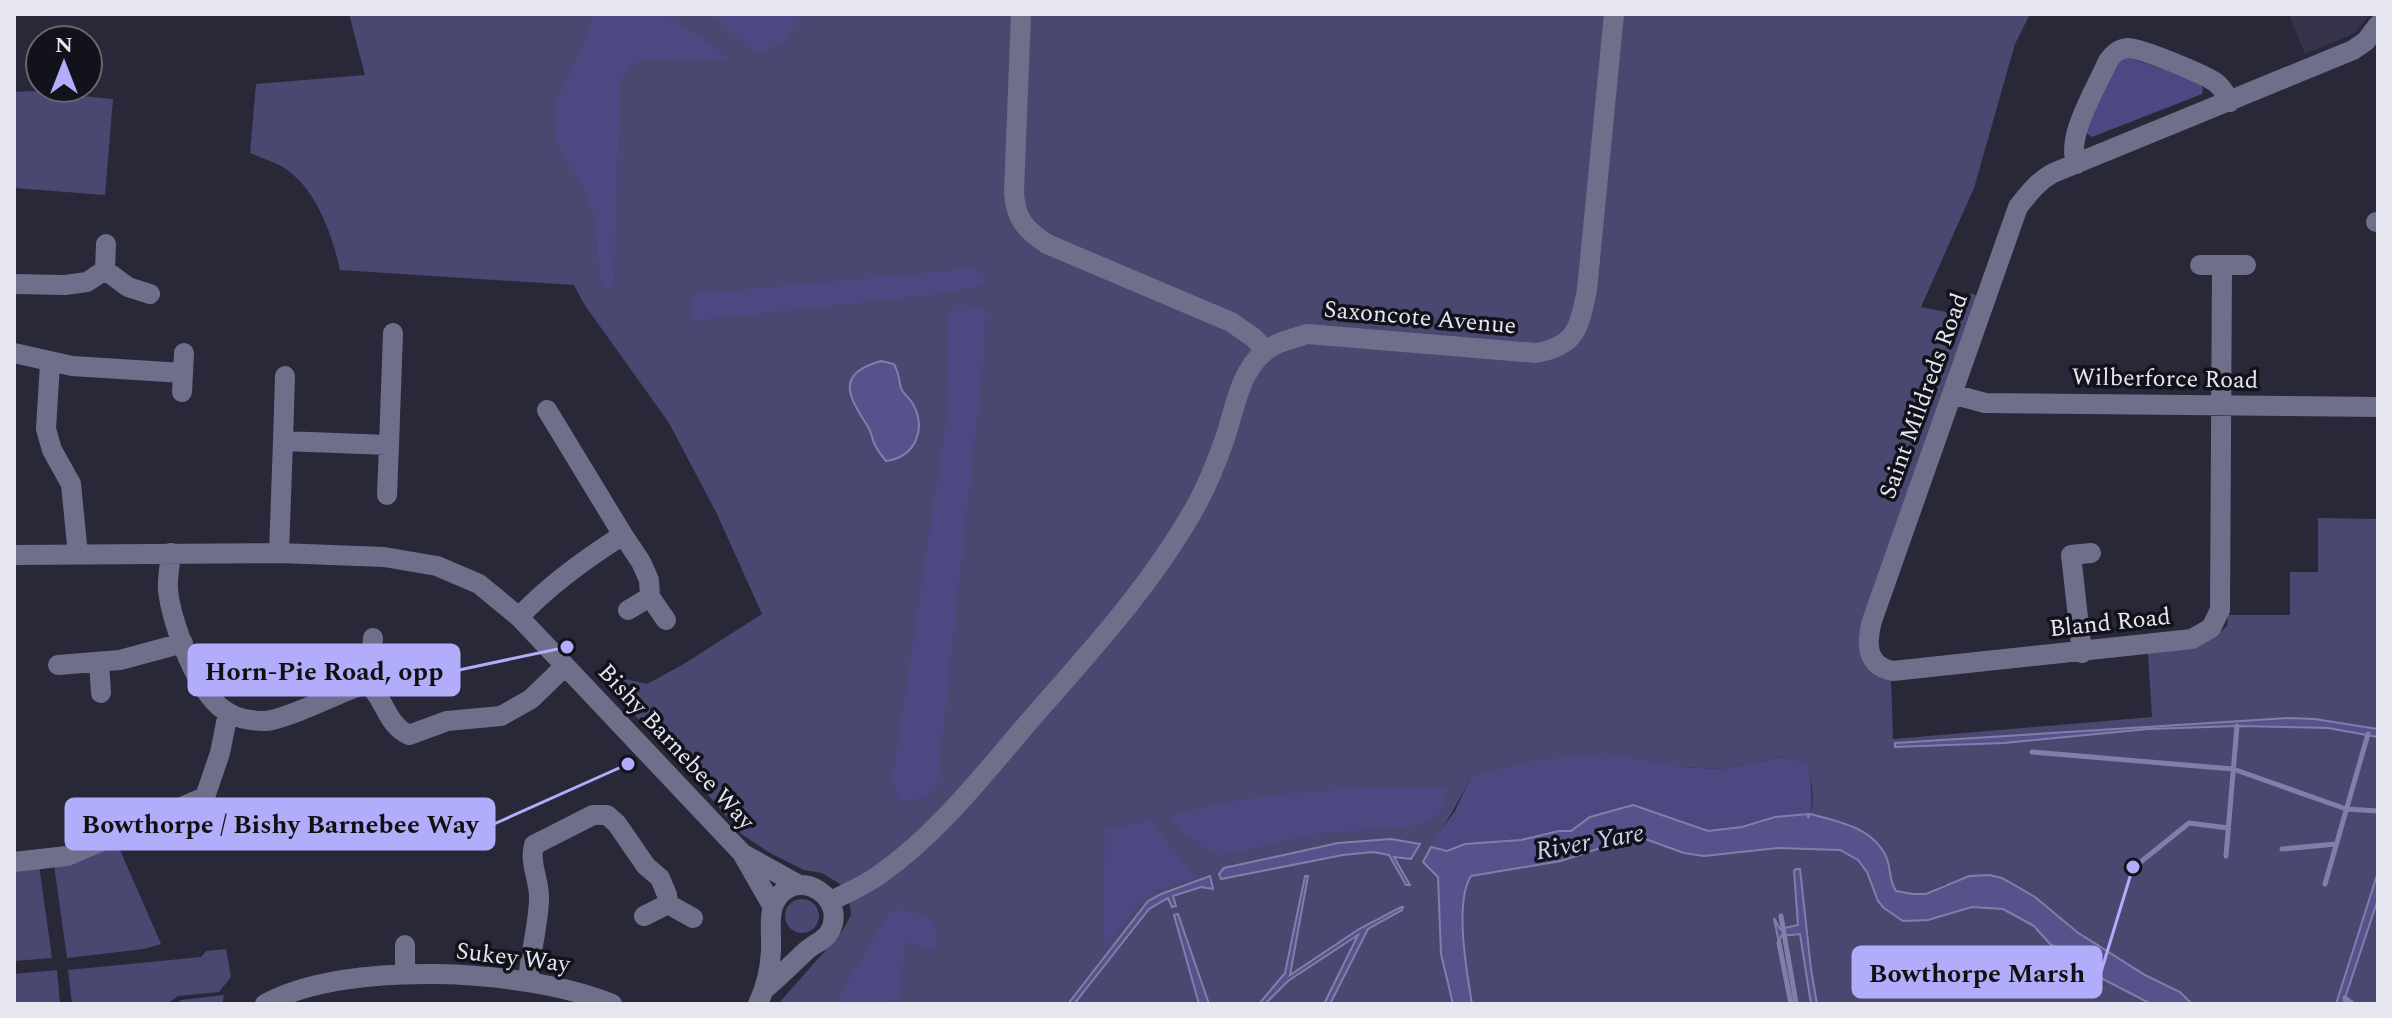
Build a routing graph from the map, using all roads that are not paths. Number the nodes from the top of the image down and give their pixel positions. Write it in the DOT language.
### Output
graph roads {
  1 [pos="1021,14"];
  2 [pos="1614,14"];
  3 [pos="2378,25"];
  4 [pos="2230,102"];
  5 [pos="2077,164"];
  6 [pos="106,244"];
  7 [pos="2200,265"];
  8 [pos="2222,265"];
  9 [pos="2246,265"];
  10 [pos="105,270"];
  11 [pos="14,284"];
  12 [pos="150,294"];
  13 [pos="393,333"];
  14 [pos="1265,350"];
  15 [pos="14,353"];
  16 [pos="50,363"];
  17 [pos="183,373"];
  18 [pos="285,376"];
  19 [pos="1952,394"];
  20 [pos="2222,406"];
  21 [pos="2378,407"];
  22 [pos="547,410"];
  23 [pos="283,441"];
  24 [pos="389,445"];
  25 [pos="387,495"];
  26 [pos="623,535"];
  27 [pos="171,553"];
  28 [pos="279,553"];
  29 [pos="14,555"];
  30 [pos="78,555"];
  31 [pos="2072,555"];
  32 [pos="650,597"];
  33 [pos="628,610"];
  34 [pos="519,617"];
  35 [pos="666,620"];
  36 [pos="373,638"];
  37 [pos="183,643"];
  38 [pos="2082,653"];
  39 [pos="99,662"];
  40 [pos="58,665"];
  41 [pos="564,667"];
  42 [pos="1884,670"];
  43 [pos="369,685"];
  44 [pos="101,693"];
  45 [pos="228,713"];
  46 [pos="742,853"];
  47 [pos="14,862"];
  48 [pos="799,885"];
  49 [pos="831,901"];
  50 [pos="668,904"];
  51 [pos="772,914"];
  52 [pos="644,916"];
  53 [pos="693,918"];
  54 [pos="405,945"];
  55 [pos="811,947"];
  56 [pos="405,974"];
  57 [pos="528,981"];
  58 [pos="762,996"];
  59 [pos="609,1003"];
  60 [pos="265,1004"];
  1 -- 14 [label="street"];
  2 -- 14 [label="street, Saxoncote Avenue"];
  3 -- 4 [label="street, Saint Mildreds Road"];
  4 -- 5 [label="street, Saint Mildreds Road"];
  4 -- 5 [label="street"];
  5 -- 19 [label="street, Saint Mildreds Road"];
  6 -- 10 [label="street"];
  7 -- 8 [label="street"];
  8 -- 9 [label="street"];
  8 -- 20 [label="street, Bland Road"];
  10 -- 11 [label="street"];
  10 -- 12 [label="street"];
  13 -- 24 [label="street"];
  14 -- 49 [label="street"];
  15 -- 16 [label="street"];
  16 -- 17 [label="street"];
  16 -- 30 [label="street"];
  18 -- 23 [label="street"];
  19 -- 20 [label="street, Wilberforce Road"];
  19 -- 42 [label="street, Saint Mildreds Road"];
  20 -- 21 [label="street, Wilberforce Road"];
  20 -- 38 [label="street, Bland Road"];
  22 -- 26 [label="street"];
  23 -- 24 [label="street"];
  23 -- 28 [label="street"];
  24 -- 25 [label="street"];
  26 -- 32 [label="street"];
  26 -- 34 [label="street"];
  27 -- 28 [label="street, Bishy Barnebee Way"];
  27 -- 30 [label="street, Bishy Barnebee Way"];
  27 -- 37 [label="street"];
  28 -- 34 [label="street, Bishy Barnebee Way"];
  29 -- 30 [label="street, Bishy Barnebee Way"];
  31 -- 38 [label="street"];
  32 -- 33 [label="street"];
  32 -- 35 [label="street"];
  34 -- 41 [label="street, Bishy Barnebee Way"];
  36 -- 43 [label="street"];
  37 -- 39 [label="street"];
  37 -- 45 [label="street"];
  38 -- 42 [label="street, Bland Road"];
  39 -- 40 [label="street"];
  39 -- 44 [label="street"];
  41 -- 43 [label="street"];
  41 -- 46 [label="street, Bishy Barnebee Way"];
  43 -- 45 [label="street"];
  45 -- 47 [label="street"];
  46 -- 48 [label="street, Bishy Barnebee Way"];
  46 -- 51 [label="street, Bishy Barnebee Way"];
  48 -- 49 [label="street"];
  48 -- 51 [label="street"];
  49 -- 55 [label="street"];
  50 -- 52 [label="street"];
  50 -- 53 [label="street"];
  50 -- 57 [label="street"];
  51 -- 55 [label="street"];
  51 -- 58 [label="street"];
  54 -- 56 [label="street"];
  55 -- 58 [label="street"];
  56 -- 57 [label="street, Sukey Way"];
  56 -- 60 [label="street, Sukey Way"];
  57 -- 59 [label="street, Sukey Way"];
}
